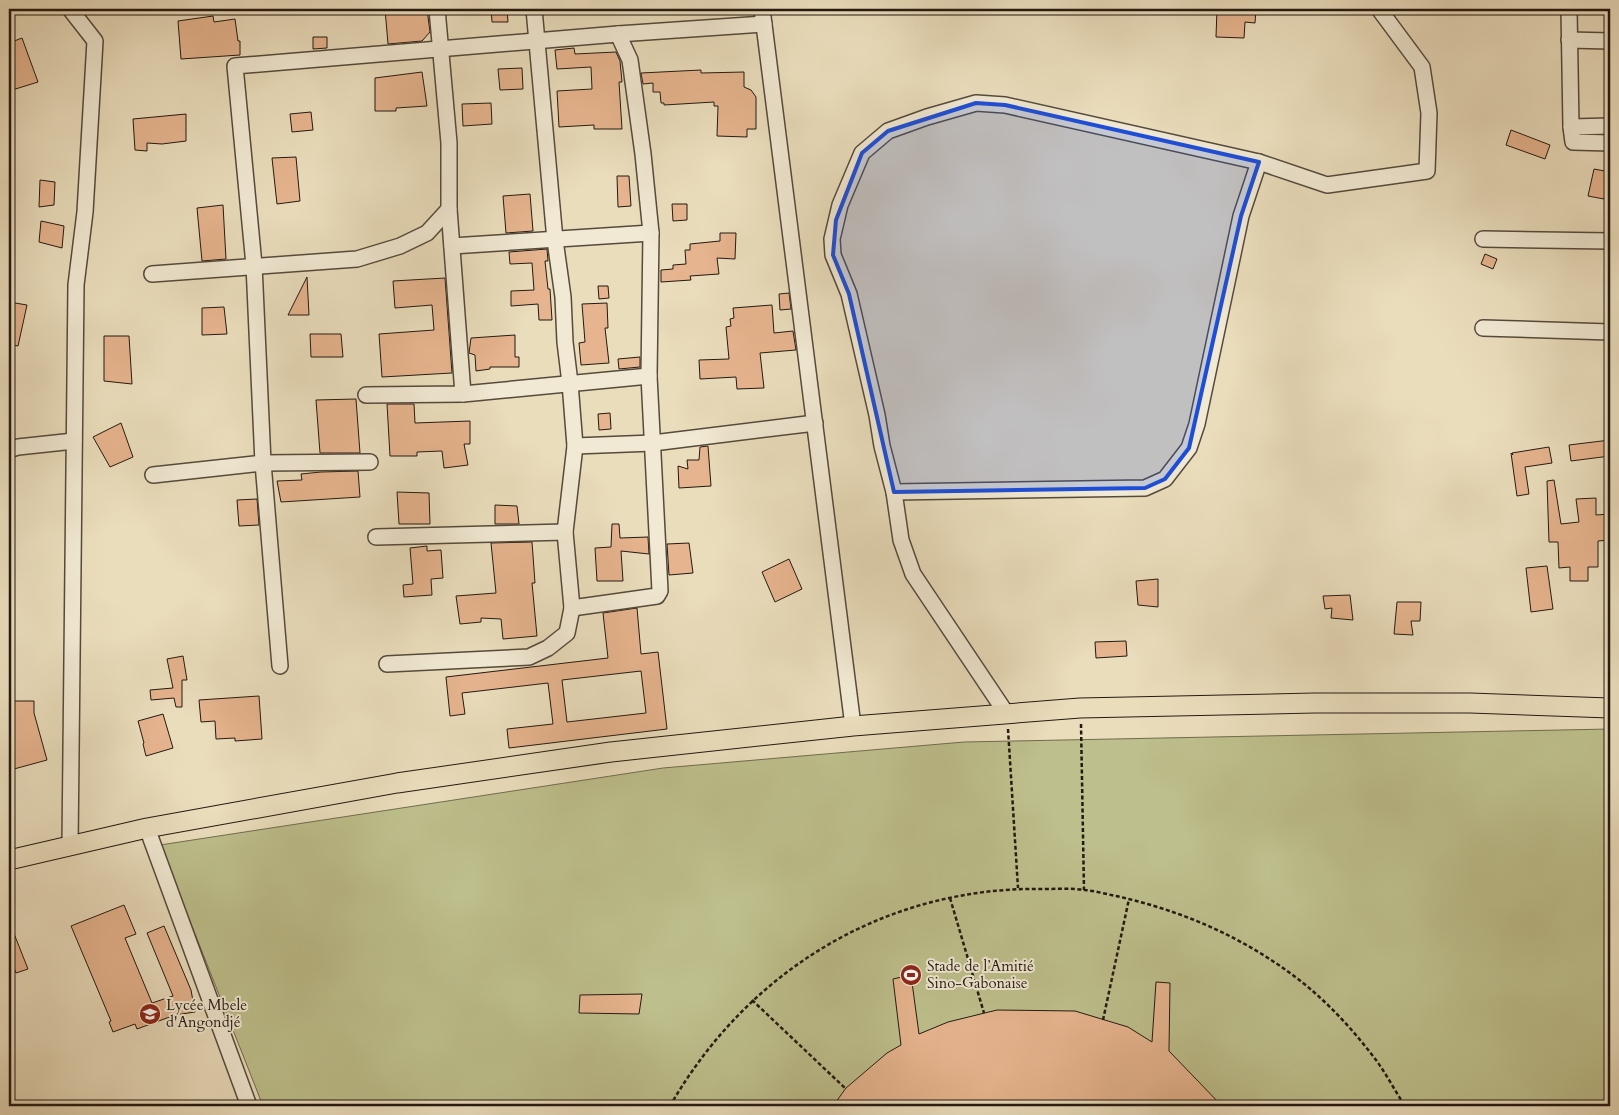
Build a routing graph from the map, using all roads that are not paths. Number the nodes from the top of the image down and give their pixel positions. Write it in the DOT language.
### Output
graph roads {
  1 [pos="70,9"];
  2 [pos="437,9"];
  3 [pos="534,9"];
  4 [pos="1379,9"];
  5 [pos="1569,9"];
  6 [pos="763,16"];
  7 [pos="618,34"];
  8 [pos="536,40"];
  9 [pos="1569,40"];
  10 [pos="1610,41"];
  11 [pos="440,49"];
  12 [pos="1610,126"];
  13 [pos="1571,127"];
  14 [pos="1610,143"];
  15 [pos="1259,162"];
  16 [pos="449,209"];
  17 [pos="651,233"];
  18 [pos="1482,239"];
  19 [pos="555,240"];
  20 [pos="1610,241"];
  21 [pos="452,246"];
  22 [pos="254,265"];
  23 [pos="152,274"];
  24 [pos="1483,328"];
  25 [pos="1610,332"];
  26 [pos="649,376"];
  27 [pos="570,383"];
  28 [pos="463,394"];
  29 [pos="366,395"];
  30 [pos="815,423"];
  31 [pos="74,441"];
  32 [pos="652,443"];
  33 [pos="575,446"];
  34 [pos="9,450"];
  35 [pos="370,462"];
  36 [pos="263,463"];
  37 [pos="153,474"];
  38 [pos="894,492"];
  39 [pos="565,532"];
  40 [pos="376,537"];
  41 [pos="572,608"];
  42 [pos="387,664"];
  43 [pos="280,666"];
  44 [pos="1610,708"];
  45 [pos="1006,712"];
  46 [pos="853,726"];
  47 [pos="147,828"];
  48 [pos="70,846"];
  49 [pos="9,860"];
  50 [pos="249,1106"];
  1 -- 31 [label="street"];
  2 -- 11 [label="street"];
  3 -- 8 [label="street"];
  4 -- 15 [label="street"];
  5 -- 9 [label="street"];
  6 -- 7 [label="street"];
  6 -- 30 [label="street"];
  7 -- 8 [label="street"];
  7 -- 17 [label="street"];
  8 -- 11 [label="street"];
  8 -- 19 [label="street"];
  9 -- 10 [label="street"];
  9 -- 13 [label="street"];
  11 -- 16 [label="street"];
  11 -- 22 [label="street"];
  12 -- 13 [label="street"];
  13 -- 14 [label="street"];
  15 -- 38 [label="street"];
  15 -- 38 [label="street"];
  16 -- 21 [label="street"];
  16 -- 22 [label="street"];
  17 -- 19 [label="street"];
  17 -- 26 [label="street"];
  18 -- 20 [label="street"];
  19 -- 21 [label="street"];
  19 -- 27 [label="street"];
  21 -- 28 [label="street"];
  22 -- 23 [label="street"];
  22 -- 36 [label="street"];
  24 -- 25 [label="street"];
  26 -- 27 [label="street"];
  26 -- 32 [label="street"];
  27 -- 28 [label="street"];
  27 -- 33 [label="street"];
  28 -- 29 [label="street"];
  30 -- 32 [label="street"];
  30 -- 46 [label="street"];
  31 -- 34 [label="street"];
  31 -- 48 [label="street"];
  32 -- 33 [label="street"];
  32 -- 41 [label="street"];
  33 -- 39 [label="street"];
  35 -- 36 [label="street"];
  36 -- 37 [label="street"];
  36 -- 43 [label="street"];
  38 -- 45 [label="street"];
  39 -- 40 [label="street"];
  39 -- 41 [label="street"];
  41 -- 42 [label="street"];
  44 -- 45 [label="main road"];
  45 -- 46 [label="main road"];
  46 -- 47 [label="main road"];
  47 -- 48 [label="main road"];
  47 -- 50 [label="street"];
  48 -- 49 [label="main road"];
}
